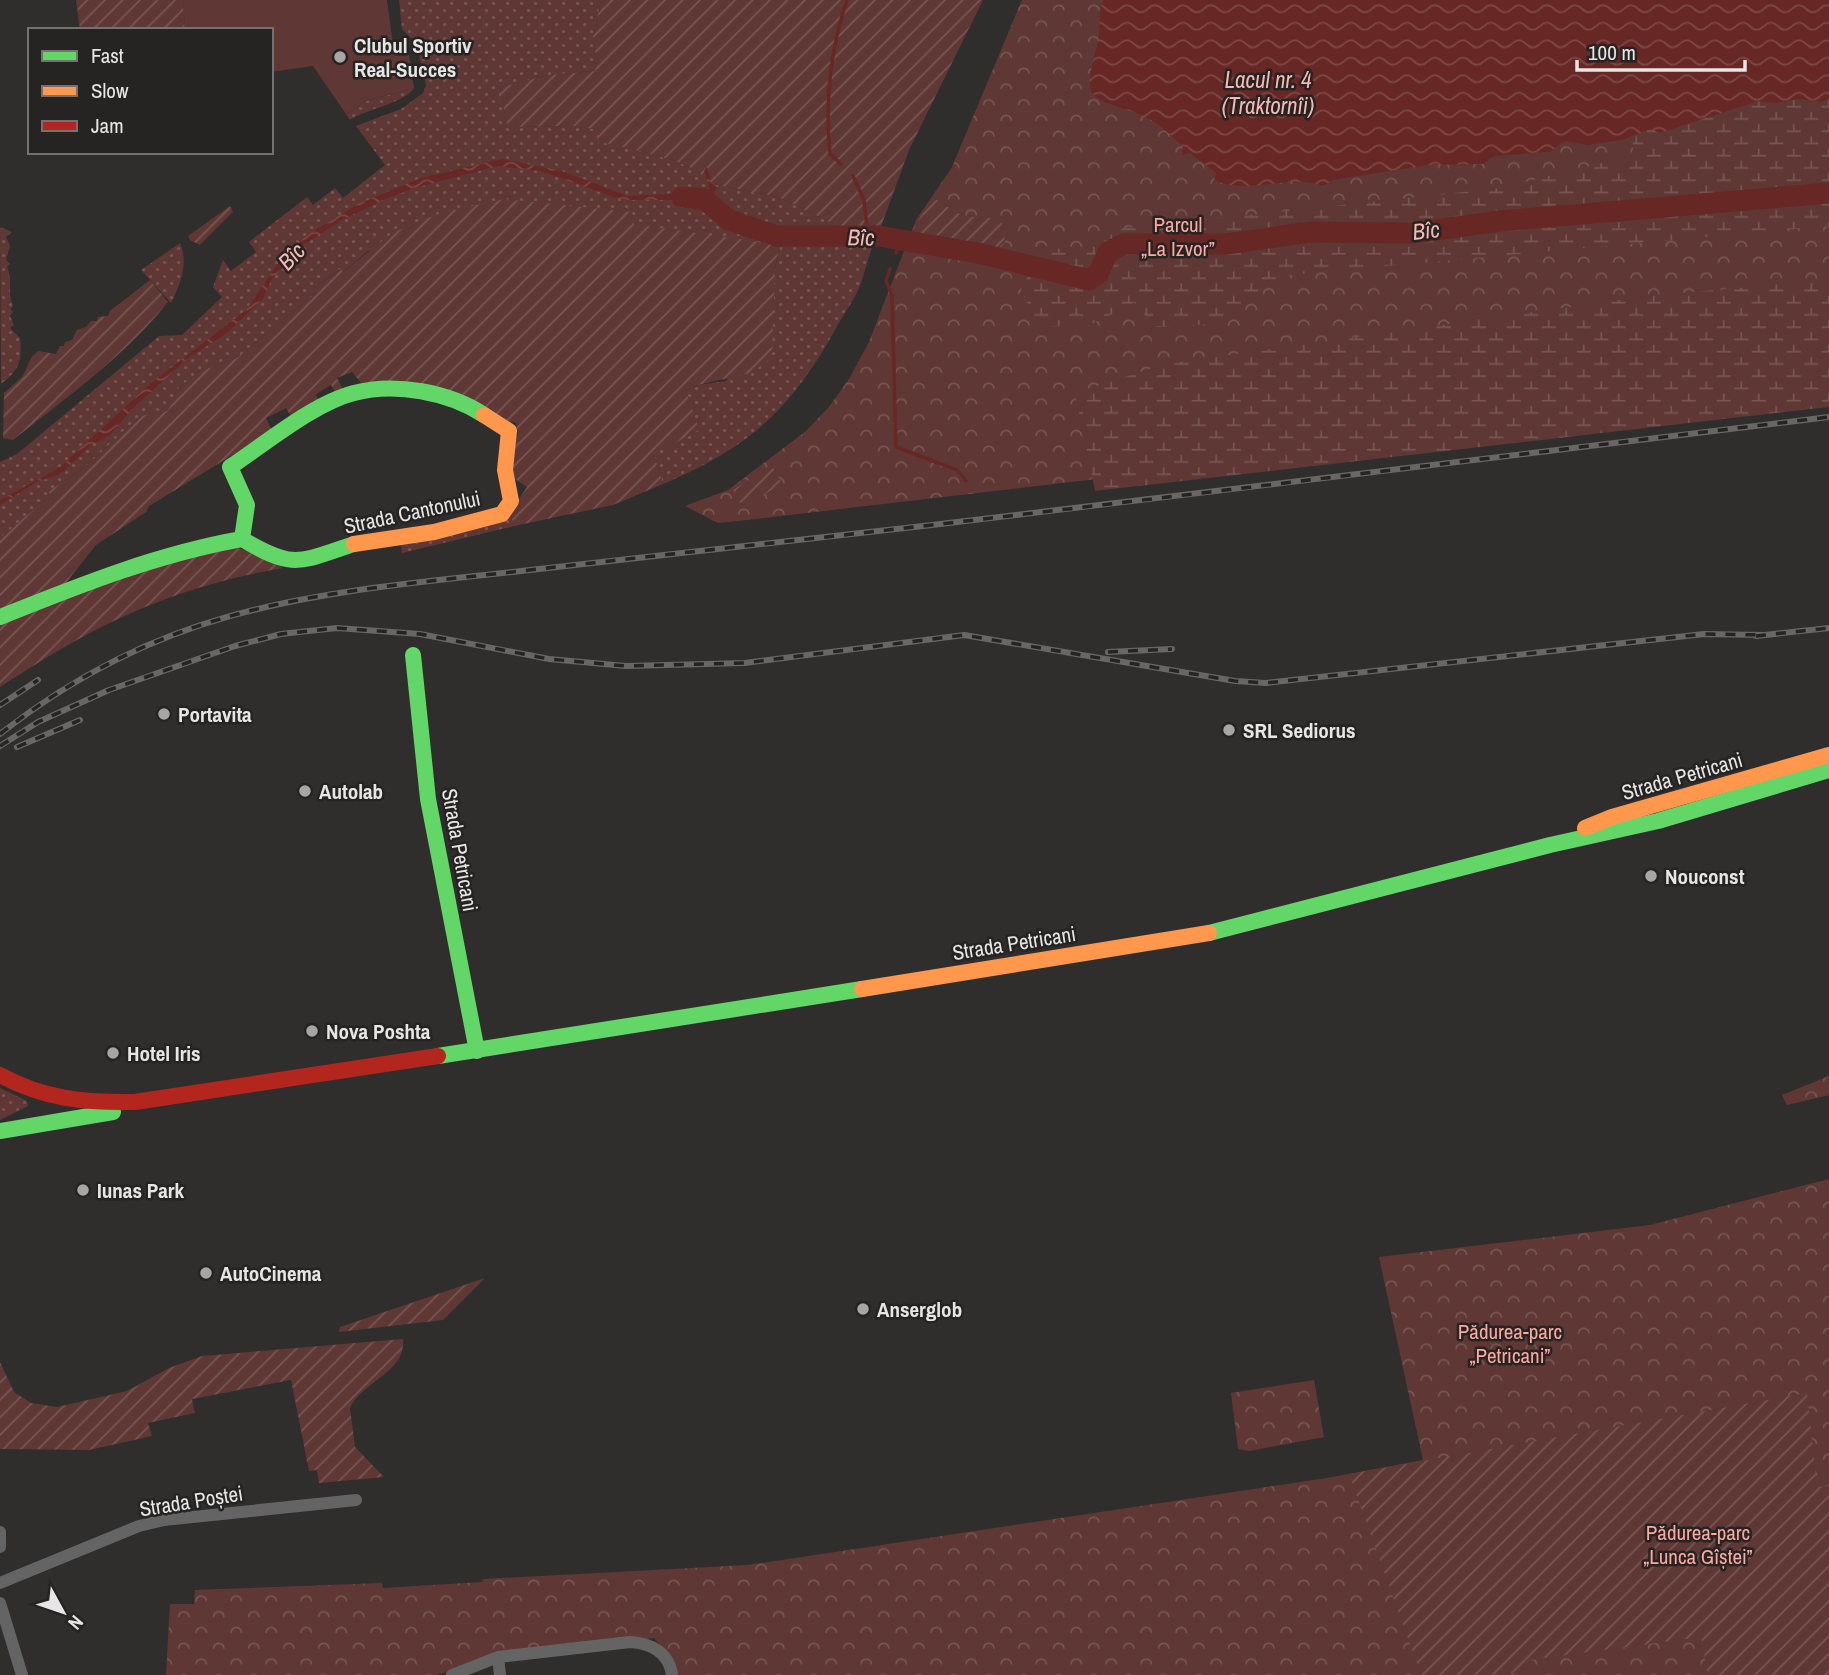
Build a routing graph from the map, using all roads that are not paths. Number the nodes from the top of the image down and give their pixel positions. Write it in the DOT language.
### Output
graph roads {
  1 [pos="242,539"];
  2 [pos="0,617"];
  3 [pos="413,655"];
  4 [pos="1829,755"];
  5 [pos="1801,763"];
  6 [pos="1829,769"];
  7 [pos="1550,845"];
  8 [pos="477,1051"];
  9 [pos="0,1075"];
  10 [pos="155,1101"];
  11 [pos="0,1131"];
  12 [pos="356,1500"];
  13 [pos="0,1532"];
  14 [pos="0,1547"];
  15 [pos="0,1583"];
  16 [pos="0,1603"];
  17 [pos="498,1657"];
  18 [pos="22,1675"];
  19 [pos="452,1675"];
  20 [pos="500,1675"];
  21 [pos="672,1675"];
  1 -- 1 [label="main road, Strada Cantonului"];
  1 -- 2 [label="main road"];
  3 -- 8 [label="main road, Strada Petricani"];
  4 -- 5 [label="main road, Strada Petricani"];
  5 -- 6 [label="main road"];
  5 -- 7 [label="main road, Strada Petricani"];
  6 -- 7 [label="main road, Strada Petricani"];
  7 -- 8 [label="main road, Strada Petricani"];
  8 -- 10 [label="main road, Strada Petricani"];
  9 -- 10 [label="main road, Strada Petricani"];
  10 -- 11 [label="main road, Strada Petricani"];
  12 -- 15 [label="street, Strada Poștei"];
  13 -- 14 [label="street"];
  16 -- 18 [label="street"];
  17 -- 19 [label="street"];
  17 -- 20 [label="street"];
  17 -- 21 [label="street"];
}
